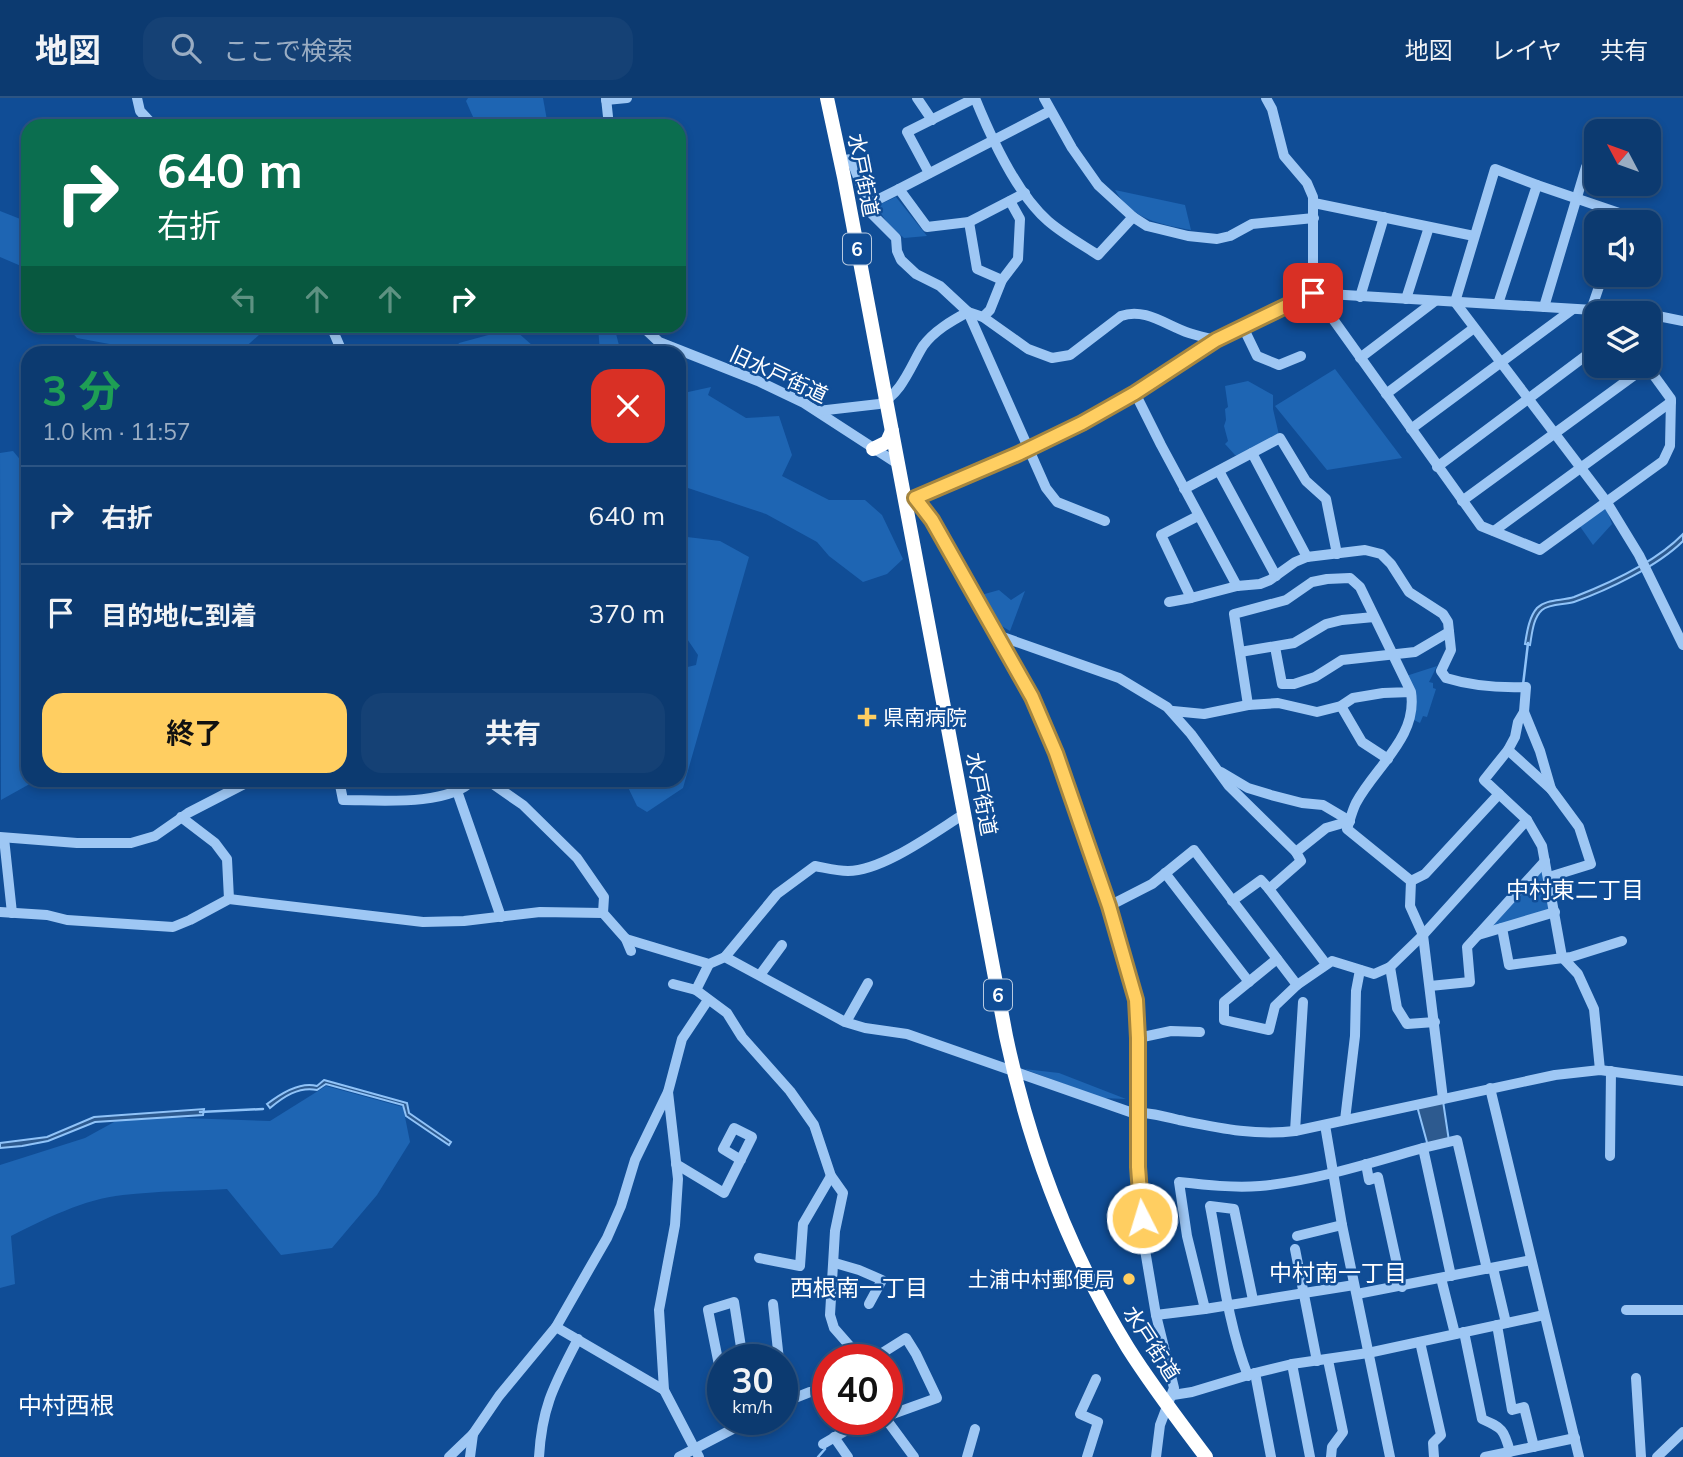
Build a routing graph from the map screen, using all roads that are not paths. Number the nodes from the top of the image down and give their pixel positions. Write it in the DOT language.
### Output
graph roads {
  1 [pos="137,98"];
  2 [pos="627,98"];
  3 [pos="827,98"];
  4 [pos="917,98"];
  5 [pos="975,98"];
  6 [pos="1044,98"];
  7 [pos="1266,98"];
  8 [pos="606,99"];
  9 [pos="1050,111"];
  10 [pos="148,119"];
  11 [pos="608,119"];
  12 [pos="932,120"];
  13 [pos="993,140"];
  14 [pos="841,161"];
  15 [pos="929,173"];
  16 [pos="1584,174"];
  17 [pos="1537,185"];
  18 [pos="899,189"];
  19 [pos="1025,193"];
  20 [pos="1577,199"];
  21 [pos="1010,201"];
  22 [pos="1314,203"];
  23 [pos="867,205"];
  24 [pos="1610,210"];
  25 [pos="1133,217"];
  26 [pos="1314,218"];
  27 [pos="1384,218"];
  28 [pos="969,222"];
  29 [pos="1429,227"];
  30 [pos="1474,236"];
  31 [pos="1002,280"];
  32 [pos="1313,294"];
  33 [pos="1360,297"];
  34 [pos="1406,299"];
  35 [pos="1435,301"];
  36 [pos="1455,302"];
  37 [pos="1498,304"];
  38 [pos="1544,307"];
  39 [pos="1574,309"];
  40 [pos="1584,310"];
  41 [pos="968,312"];
  42 [pos="983,317"];
  43 [pos="1661,317"];
  44 [pos="1683,321"];
  45 [pos="1243,327"];
  46 [pos="1474,328"];
  47 [pos="649,333"];
  48 [pos="1216,340"];
  49 [pos="669,346"];
  50 [pos="686,353"];
  51 [pos="1301,356"];
  52 [pos="1584,357"];
  53 [pos="1360,358"];
  54 [pos="1500,361"];
  55 [pos="1630,378"];
  56 [pos="1656,378"];
  57 [pos="1135,393"];
  58 [pos="1386,394"];
  59 [pos="1528,398"];
  60 [pos="886,401"];
  61 [pos="1671,402"];
  62 [pos="818,411"];
  63 [pos="1411,429"];
  64 [pos="892,431"];
  65 [pos="1554,433"];
  66 [pos="1030,448"];
  67 [pos="873,449"];
  68 [pos="1252,453"];
  69 [pos="898,464"];
  70 [pos="1437,467"];
  71 [pos="1580,467"];
  72 [pos="1219,471"];
  73 [pos="1184,489"];
  74 [pos="910,500"];
  75 [pos="1462,501"];
  76 [pos="1606,501"];
  77 [pos="1198,516"];
  78 [pos="1105,521"];
  79 [pos="1494,531"];
  80 [pos="1337,554"];
  81 [pos="1307,557"];
  82 [pos="1276,576"];
  83 [pos="1237,586"];
  84 [pos="1191,598"];
  85 [pos="1169,603"];
  86 [pos="1374,617"];
  87 [pos="1449,632"];
  88 [pos="997,635"];
  89 [pos="1683,645"];
  90 [pos="1275,647"];
  91 [pos="1240,652"];
  92 [pos="1393,655"];
  93 [pos="1411,692"];
  94 [pos="1248,705"];
  95 [pos="1341,706"];
  96 [pos="1173,711"];
  97 [pos="1524,712"];
  98 [pos="1508,751"];
  99 [pos="1388,759"];
  100 [pos="1217,771"];
  101 [pos="239,787"];
  102 [pos="340,787"];
  103 [pos="462,787"];
  104 [pos="497,787"];
  105 [pos="1551,789"];
  106 [pos="457,791"];
  107 [pos="1500,794"];
  108 [pos="964,814"];
  109 [pos="181,817"];
  110 [pos="1527,820"];
  111 [pos="1350,821"];
  112 [pos="2,838"];
  113 [pos="1296,852"];
  114 [pos="1545,861"];
  115 [pos="1165,873"];
  116 [pos="1549,877"];
  117 [pos="1411,881"];
  118 [pos="1269,889"];
  119 [pos="229,899"];
  120 [pos="1232,901"];
  121 [pos="1109,906"];
  122 [pos="0,912"];
  123 [pos="1555,912"];
  124 [pos="12,913"];
  125 [pos="603,913"];
  126 [pos="500,916"];
  127 [pos="1502,928"];
  128 [pos="1423,935"];
  129 [pos="1478,935"];
  130 [pos="626,939"];
  131 [pos="1622,941"];
  132 [pos="782,945"];
  133 [pos="631,951"];
  134 [pos="725,957"];
  135 [pos="1562,957"];
  136 [pos="1277,959"];
  137 [pos="709,964"];
  138 [pos="1326,964"];
  139 [pos="1390,967"];
  140 [pos="1360,970"];
  141 [pos="760,975"];
  142 [pos="1249,982"];
  143 [pos="867,983"];
  144 [pos="673,984"];
  145 [pos="1297,985"];
  146 [pos="1430,986"];
  147 [pos="696,990"];
  148 [pos="708,1000"];
  149 [pos="1303,1002"];
  150 [pos="846,1022"];
  151 [pos="1435,1022"];
  152 [pos="1200,1032"];
  153 [pos="1138,1038"];
  154 [pos="1013,1070"];
  155 [pos="1600,1070"];
  156 [pos="1611,1071"];
  157 [pos="1683,1081"];
  158 [pos="1490,1088"];
  159 [pos="668,1092"];
  160 [pos="1443,1099"];
  161 [pos="1138,1112"];
  162 [pos="1345,1120"];
  163 [pos="1325,1125"];
  164 [pos="1295,1130"];
  165 [pos="1423,1148"];
  166 [pos="1610,1156"];
  167 [pos="741,1160"];
  168 [pos="676,1164"];
  169 [pos="1366,1164"];
  170 [pos="1333,1171"];
  171 [pos="831,1176"];
  172 [pos="1342,1225"];
  173 [pos="1297,1236"];
  174 [pos="1295,1249"];
  175 [pos="759,1258"];
  176 [pos="1531,1260"];
  177 [pos="835,1264"];
  178 [pos="1490,1269"];
  179 [pos="1446,1277"];
  180 [pos="1402,1287"];
  181 [pos="1355,1290"];
  182 [pos="1304,1293"];
  183 [pos="1253,1300"];
  184 [pos="773,1304"];
  185 [pos="869,1304"];
  186 [pos="1229,1304"];
  187 [pos="1205,1309"];
  188 [pos="1626,1310"];
  189 [pos="1683,1310"];
  190 [pos="1156,1314"];
  191 [pos="1544,1315"];
  192 [pos="1501,1324"];
  193 [pos="556,1327"];
  194 [pos="1459,1333"];
  195 [pos="578,1339"];
  196 [pos="1420,1342"];
  197 [pos="715,1344"];
  198 [pos="741,1344"];
  199 [pos="777,1344"];
  200 [pos="848,1344"];
  201 [pos="896,1344"];
  202 [pos="1368,1353"];
  203 [pos="1328,1360"];
  204 [pos="1317,1361"];
  205 [pos="1292,1364"];
  206 [pos="1251,1374"];
  207 [pos="1636,1378"];
  208 [pos="1096,1379"];
  209 [pos="664,1390"];
  210 [pos="1170,1400"];
  211 [pos="903,1412"];
  212 [pos="975,1429"];
  213 [pos="1683,1432"];
  214 [pos="473,1434"];
  215 [pos="726,1435"];
  216 [pos="838,1435"];
  217 [pos="899,1435"];
  218 [pos="834,1437"];
  219 [pos="1575,1438"];
  220 [pos="823,1444"];
  221 [pos="1534,1447"];
  222 [pos="1510,1452"];
  223 [pos="697,1453"];
  224 [pos="449,1457"];
  225 [pos="470,1457"];
  226 [pos="539,1457"];
  227 [pos="678,1457"];
  228 [pos="848,1457"];
  229 [pos="914,1457"];
  230 [pos="967,1457"];
  231 [pos="1087,1457"];
  232 [pos="1156,1457"];
  233 [pos="1206,1457"];
  234 [pos="1271,1457"];
  235 [pos="1310,1457"];
  236 [pos="1331,1457"];
  237 [pos="1390,1457"];
  238 [pos="1434,1457"];
  239 [pos="1485,1457"];
  240 [pos="1579,1457"];
  241 [pos="1642,1457"];
  242 [pos="1657,1457"];
  1 -- 10 [label="street"];
  2 -- 8 [label="street"];
  3 -- 14 [label="highway, 水戸街道 / 6"];
  4 -- 12 [label="street"];
  5 -- 12 [label="street"];
  5 -- 13 [label="street"];
  6 -- 9 [label="street"];
  7 -- 22 [label="street"];
  8 -- 11 [label="street"];
  9 -- 13 [label="street"];
  9 -- 25 [label="street"];
  12 -- 15 [label="street"];
  13 -- 15 [label="street"];
  13 -- 19 [label="street"];
  14 -- 23 [label="street"];
  14 -- 60 [label="highway, 水戸街道 / 6"];
  15 -- 18 [label="street"];
  16 -- 20 [label="street"];
  17 -- 20 [label="street"];
  17 -- 30 [label="street"];
  17 -- 37 [label="street"];
  18 -- 23 [label="street"];
  18 -- 28 [label="street"];
  19 -- 21 [label="street"];
  19 -- 25 [label="street"];
  20 -- 24 [label="street"];
  20 -- 38 [label="street"];
  21 -- 28 [label="street"];
  21 -- 31 [label="street"];
  22 -- 26 [label="street"];
  22 -- 27 [label="street"];
  23 -- 41 [label="street"];
  25 -- 26 [label="street"];
  26 -- 32 [label="street"];
  27 -- 29 [label="street"];
  27 -- 33 [label="street"];
  28 -- 31 [label="street"];
  29 -- 30 [label="street"];
  29 -- 34 [label="street"];
  30 -- 36 [label="street"];
  31 -- 42 [label="street"];
  32 -- 33 [label="street"];
  32 -- 45 [label="street"];
  32 -- 53 [label="street"];
  33 -- 34 [label="street"];
  34 -- 35 [label="street"];
  35 -- 36 [label="street"];
  35 -- 53 [label="street"];
  36 -- 37 [label="street"];
  36 -- 46 [label="street"];
  37 -- 38 [label="street"];
  38 -- 39 [label="street"];
  39 -- 40 [label="street"];
  39 -- 54 [label="street"];
  41 -- 42 [label="street"];
  41 -- 60 [label="street"];
  41 -- 66 [label="street"];
  42 -- 48 [label="street"];
  43 -- 44 [label="street"];
  45 -- 48 [label="street"];
  45 -- 51 [label="street"];
  46 -- 54 [label="street"];
  46 -- 58 [label="street"];
  47 -- 49 [label="street, 旧水戸街道"];
  48 -- 57 [label="street"];
  50 -- 62 [label="street, 旧水戸街道"];
  52 -- 59 [label="street"];
  53 -- 58 [label="street"];
  54 -- 59 [label="street"];
  54 -- 63 [label="street"];
  55 -- 65 [label="street"];
  56 -- 61 [label="street"];
  57 -- 66 [label="street"];
  57 -- 73 [label="street"];
  58 -- 63 [label="street"];
  59 -- 65 [label="street"];
  59 -- 70 [label="street"];
  60 -- 62 [label="street"];
  60 -- 64 [label="highway, 水戸街道 / 6"];
  61 -- 71 [label="street"];
  61 -- 76 [label="street"];
  62 -- 67 [label="street, 旧水戸街道"];
  63 -- 70 [label="street"];
  64 -- 67 [label="highway"];
  64 -- 69 [label="highway, 水戸街道 / 6"];
  65 -- 71 [label="street"];
  65 -- 75 [label="street"];
  66 -- 74 [label="street"];
  66 -- 78 [label="street"];
  67 -- 69 [label="street, 旧水戸街道"];
  68 -- 72 [label="street"];
  68 -- 80 [label="street"];
  68 -- 81 [label="street"];
  69 -- 74 [label="highway, 水戸街道 / 6"];
  70 -- 75 [label="street"];
  71 -- 76 [label="street"];
  71 -- 79 [label="street"];
  72 -- 73 [label="street"];
  72 -- 82 [label="street"];
  73 -- 77 [label="street"];
  74 -- 88 [label="street"];
  74 -- 108 [label="highway, 水戸街道 / 6"];
  75 -- 79 [label="street"];
  76 -- 79 [label="street"];
  76 -- 89 [label="street"];
  77 -- 83 [label="street"];
  77 -- 84 [label="street"];
  80 -- 81 [label="street"];
  80 -- 87 [label="street"];
  81 -- 82 [label="street"];
  82 -- 83 [label="street"];
  83 -- 84 [label="street"];
  84 -- 85 [label="street"];
  86 -- 90 [label="street"];
  86 -- 91 [label="street"];
  86 -- 92 [label="street"];
  87 -- 92 [label="street"];
  87 -- 97 [label="street"];
  88 -- 96 [label="street"];
  88 -- 121 [label="street"];
  90 -- 91 [label="street"];
  90 -- 92 [label="street"];
  91 -- 94 [label="street"];
  92 -- 93 [label="street"];
  93 -- 95 [label="street"];
  93 -- 99 [label="street"];
  94 -- 95 [label="street"];
  94 -- 96 [label="street"];
  95 -- 99 [label="street"];
  96 -- 100 [label="street"];
  97 -- 98 [label="street"];
  97 -- 105 [label="street"];
  98 -- 105 [label="street"];
  98 -- 107 [label="street"];
  99 -- 111 [label="street"];
  100 -- 111 [label="street"];
  100 -- 113 [label="street"];
  101 -- 109 [label="street"];
  102 -- 106 [label="street"];
  103 -- 106 [label="street"];
  104 -- 125 [label="street"];
  105 -- 116 [label="street"];
  106 -- 126 [label="street"];
  107 -- 110 [label="street"];
  107 -- 117 [label="street"];
  108 -- 134 [label="street"];
  108 -- 154 [label="highway, 水戸街道 / 6"];
  109 -- 112 [label="street"];
  109 -- 119 [label="street"];
  110 -- 114 [label="street"];
  110 -- 128 [label="street"];
  111 -- 113 [label="street"];
  111 -- 117 [label="street"];
  112 -- 124 [label="street"];
  113 -- 118 [label="street"];
  114 -- 116 [label="street"];
  114 -- 129 [label="street"];
  115 -- 120 [label="street"];
  115 -- 121 [label="street"];
  115 -- 142 [label="street"];
  116 -- 123 [label="street"];
  117 -- 128 [label="street"];
  118 -- 120 [label="street"];
  118 -- 138 [label="street"];
  119 -- 124 [label="street"];
  119 -- 126 [label="street"];
  120 -- 136 [label="street"];
  121 -- 153 [label="street"];
  122 -- 124 [label="street"];
  123 -- 127 [label="street"];
  123 -- 135 [label="street"];
  125 -- 126 [label="street"];
  125 -- 130 [label="street"];
  127 -- 129 [label="street"];
  127 -- 135 [label="street"];
  128 -- 139 [label="street"];
  128 -- 146 [label="street"];
  129 -- 146 [label="street"];
  130 -- 133 [label="street"];
  130 -- 137 [label="street"];
  131 -- 135 [label="street"];
  132 -- 141 [label="street"];
  134 -- 137 [label="street"];
  134 -- 141 [label="street"];
  135 -- 155 [label="street"];
  136 -- 142 [label="street"];
  136 -- 145 [label="street"];
  137 -- 147 [label="street"];
  138 -- 140 [label="street"];
  138 -- 145 [label="street"];
  139 -- 140 [label="street"];
  139 -- 151 [label="street"];
  140 -- 162 [label="street"];
  141 -- 150 [label="street"];
  142 -- 145 [label="street"];
  143 -- 150 [label="street"];
  144 -- 147 [label="street"];
  146 -- 151 [label="street"];
  147 -- 148 [label="street"];
  148 -- 159 [label="street"];
  148 -- 171 [label="street"];
  149 -- 164 [label="street"];
  150 -- 154 [label="street"];
  151 -- 160 [label="street"];
  152 -- 153 [label="street"];
  153 -- 161 [label="street"];
  154 -- 161 [label="street"];
  154 -- 210 [label="highway, 水戸街道 / 6"];
  155 -- 156 [label="street"];
  155 -- 158 [label="street"];
  156 -- 157 [label="street"];
  156 -- 166 [label="street"];
  158 -- 160 [label="street"];
  158 -- 176 [label="street"];
  159 -- 168 [label="street"];
  159 -- 193 [label="street"];
  160 -- 162 [label="street"];
  161 -- 164 [label="street"];
  161 -- 190 [label="street"];
  162 -- 163 [label="street"];
  163 -- 164 [label="street"];
  163 -- 170 [label="street"];
  165 -- 169 [label="street"];
  165 -- 178 [label="street"];
  165 -- 179 [label="street"];
  167 -- 168 [label="street"];
  168 -- 209 [label="street"];
  169 -- 170 [label="street"];
  169 -- 180 [label="street"];
  170 -- 172 [label="street"];
  170 -- 187 [label="street"];
  171 -- 175 [label="street"];
  171 -- 177 [label="street"];
  172 -- 173 [label="street"];
  172 -- 181 [label="street"];
  174 -- 182 [label="street"];
  176 -- 178 [label="street"];
  176 -- 191 [label="street"];
  177 -- 185 [label="street"];
  177 -- 200 [label="street"];
  178 -- 179 [label="street"];
  178 -- 192 [label="street"];
  179 -- 180 [label="street"];
  179 -- 194 [label="street"];
  180 -- 181 [label="street"];
  181 -- 182 [label="street"];
  181 -- 202 [label="street"];
  182 -- 183 [label="street"];
  182 -- 204 [label="street"];
  183 -- 186 [label="street"];
  183 -- 186 [label="street"];
  184 -- 199 [label="street"];
  186 -- 187 [label="street"];
  186 -- 206 [label="street"];
  187 -- 190 [label="street"];
  188 -- 189 [label="street"];
  190 -- 210 [label="street"];
  191 -- 192 [label="street"];
  191 -- 219 [label="street"];
  192 -- 194 [label="street"];
  192 -- 221 [label="street"];
  193 -- 195 [label="street"];
  193 -- 214 [label="street"];
  194 -- 196 [label="street"];
  194 -- 222 [label="street"];
  195 -- 209 [label="street"];
  195 -- 226 [label="street"];
  196 -- 202 [label="street"];
  196 -- 238 [label="street"];
  197 -- 198 [label="street"];
  201 -- 211 [label="street"];
  202 -- 203 [label="street"];
  202 -- 237 [label="street"];
  203 -- 204 [label="street"];
  203 -- 236 [label="street"];
  204 -- 205 [label="street"];
  205 -- 206 [label="street"];
  205 -- 235 [label="street"];
  206 -- 210 [label="street"];
  206 -- 234 [label="street"];
  207 -- 241 [label="street"];
  208 -- 231 [label="street"];
  209 -- 223 [label="street"];
  210 -- 232 [label="street"];
  210 -- 233 [label="highway, 水戸街道 / 6"];
  212 -- 230 [label="street"];
  213 -- 242 [label="street"];
  214 -- 224 [label="street"];
  214 -- 225 [label="street"];
  215 -- 223 [label="street"];
  216 -- 218 [label="street"];
  217 -- 229 [label="street"];
  218 -- 220 [label="street"];
  218 -- 228 [label="street"];
  219 -- 221 [label="street"];
  219 -- 240 [label="street"];
  221 -- 222 [label="street"];
  222 -- 239 [label="street"];
  223 -- 227 [label="street"];
}
